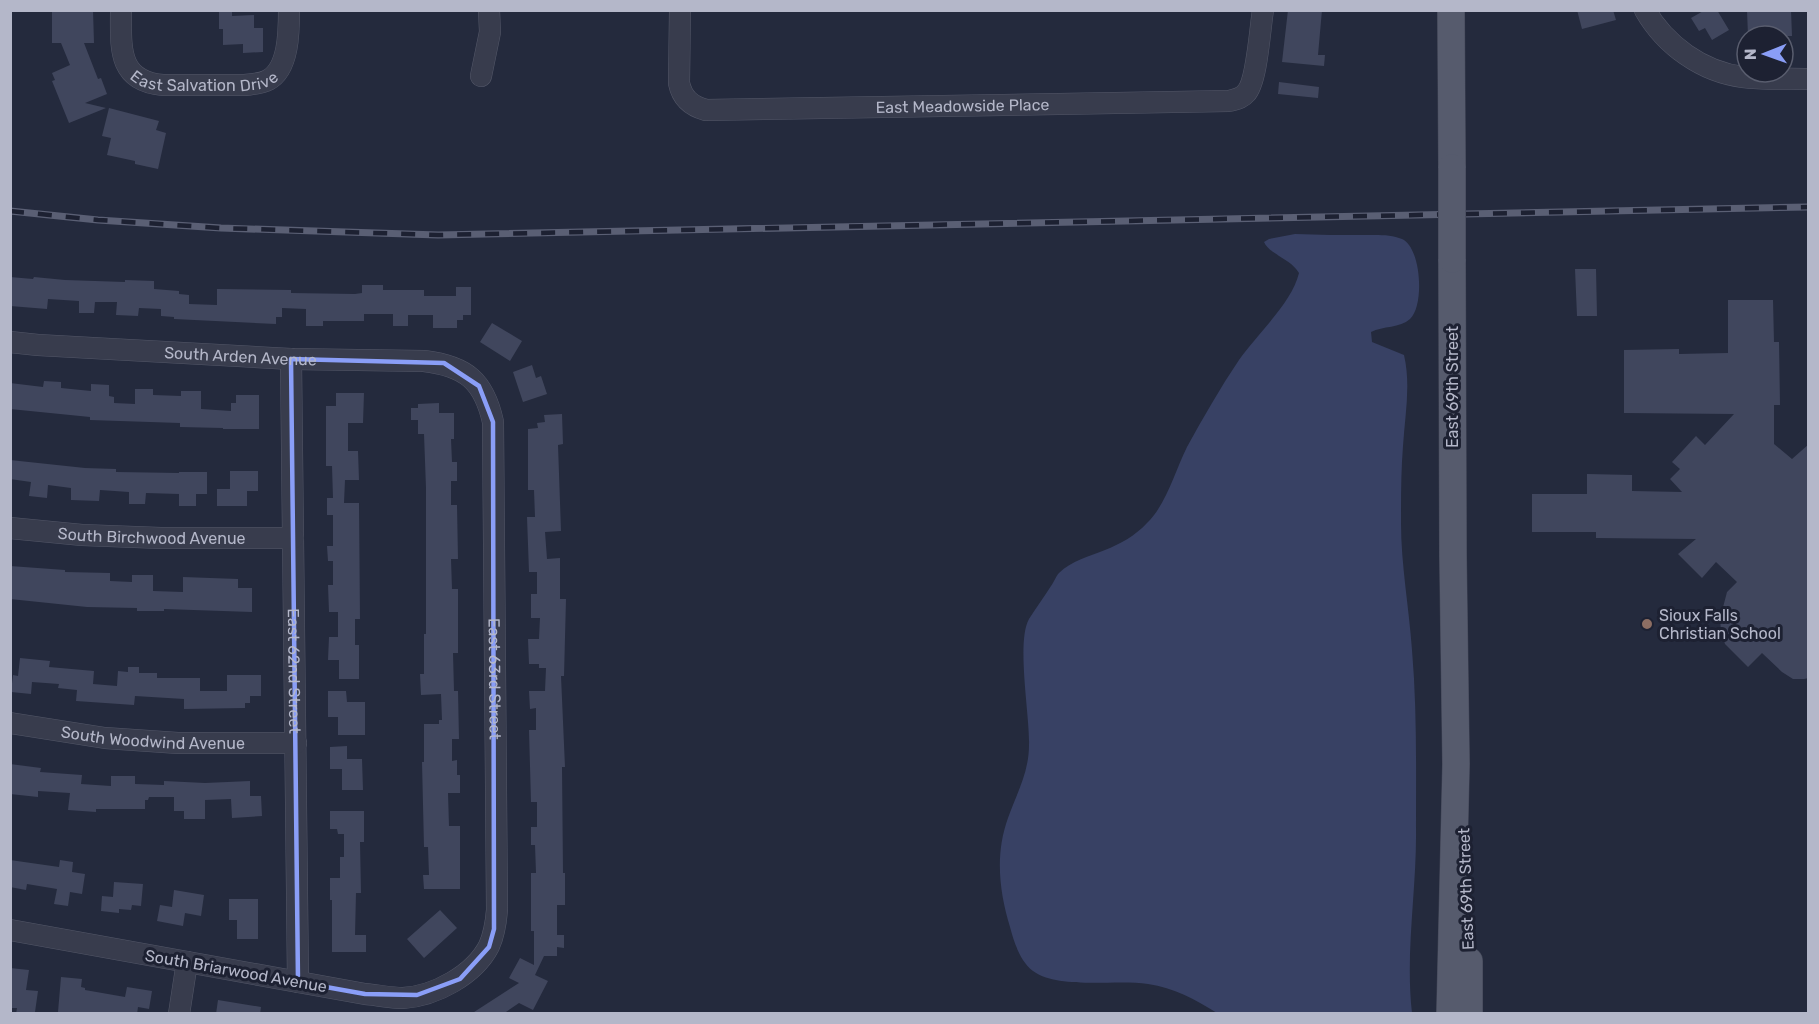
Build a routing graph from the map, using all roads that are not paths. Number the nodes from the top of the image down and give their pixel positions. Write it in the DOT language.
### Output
graph roads {
  1 [pos="121,10"];
  2 [pos="289,10"];
  3 [pos="489,10"];
  4 [pos="680,10"];
  5 [pos="1263,10"];
  6 [pos="1451,10"];
  7 [pos="1645,10"];
  8 [pos="481,76"];
  9 [pos="1809,79"];
  10 [pos="10,342"];
  11 [pos="291,359"];
  12 [pos="467,375"];
  13 [pos="10,528"];
  14 [pos="293,538"];
  15 [pos="10,723"];
  16 [pos="296,743"];
  17 [pos="1456,764"];
  18 [pos="10,930"];
  19 [pos="187,962"];
  20 [pos="460,979"];
  21 [pos="298,982"];
  22 [pos="179,1014"];
  23 [pos="1450,1014"];
  24 [pos="1469,1014"];
  1 -- 2 [label="street, East Salvation Drive"];
  3 -- 8 [label="street"];
  4 -- 5 [label="street, East Meadowside Place"];
  6 -- 17 [label="main road, East 69th Street, bridge"];
  7 -- 9 [label="street"];
  10 -- 11 [label="street, South Arden Avenue"];
  11 -- 12 [label="street, South Arden Avenue"];
  11 -- 14 [label="street, East 62nd Street"];
  12 -- 20 [label="street, East 63rd Street"];
  13 -- 14 [label="street, South Birchwood Avenue"];
  14 -- 16 [label="street, East 62nd Street"];
  15 -- 16 [label="street, South Woodwind Avenue"];
  16 -- 21 [label="street, East 62nd Street"];
  17 -- 23 [label="main road, East 69th Street"];
  17 -- 24 [label="main road, East 69th Street"];
  18 -- 19 [label="street, South Briarwood Avenue"];
  19 -- 21 [label="street, South Briarwood Avenue"];
  19 -- 22 [label="street"];
  20 -- 21 [label="street, South Briarwood Avenue"];
}
